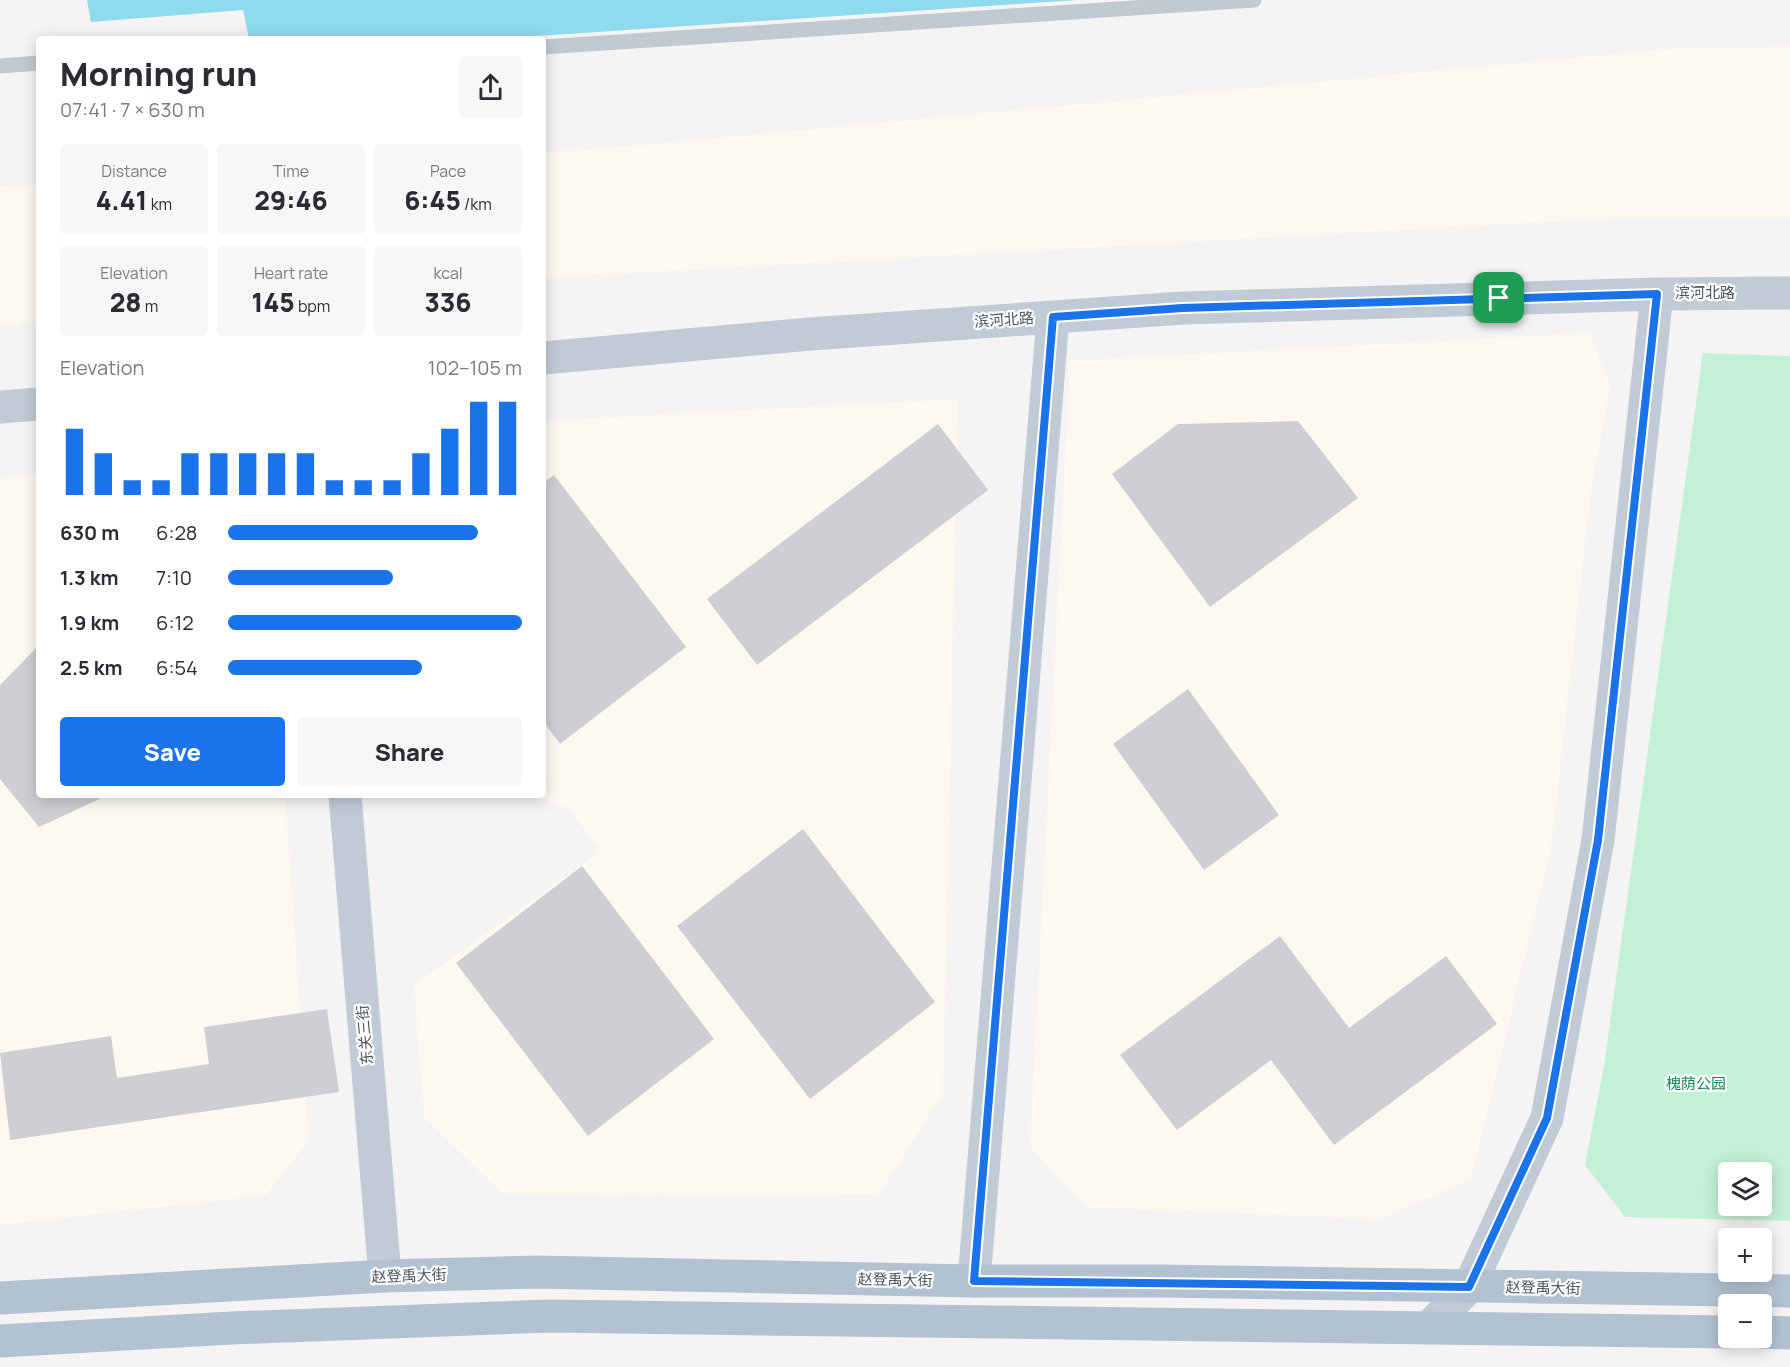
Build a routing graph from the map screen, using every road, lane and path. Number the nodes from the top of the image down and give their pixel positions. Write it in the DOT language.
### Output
graph roads {
  1 [pos="1254,0"];
  2 [pos="546,47"];
  3 [pos="36,63"];
  4 [pos="0,66"];
  5 [pos="1790,293"];
  6 [pos="1657,294"];
  7 [pos="1053,317"];
  8 [pos="546,358"];
  9 [pos="36,404"];
  10 [pos="0,408"];
  11 [pos="345,798"];
  12 [pos="385,1276"];
  13 [pos="974,1281"];
  14 [pos="1469,1287"];
  15 [pos="1790,1291"];
  16 [pos="0,1298"];
  17 [pos="1428,1328"];
  18 [pos="1718,1332"];
  19 [pos="1772,1332"];
  20 [pos="1790,1333"];
  21 [pos="0,1341"];
  1 -- 2 [label="lane"];
  3 -- 4 [label="lane"];
  5 -- 6 [label="street, 滨河北路"];
  6 -- 7 [label="street, 滨河北路"];
  6 -- 14 [label="street"];
  7 -- 8 [label="street, 滨河北路"];
  7 -- 13 [label="street"];
  9 -- 10 [label="street"];
  11 -- 12 [label="street, 东关三街"];
  12 -- 13 [label="main road, 赵登禹大街"];
  12 -- 16 [label="main road, 赵登禹大街"];
  13 -- 14 [label="main road, 赵登禹大街"];
  14 -- 15 [label="main road, 赵登禹大街"];
  14 -- 17 [label="street"];
  17 -- 18 [label="main road"];
  17 -- 21 [label="main road"];
  19 -- 20 [label="main road"];
}
